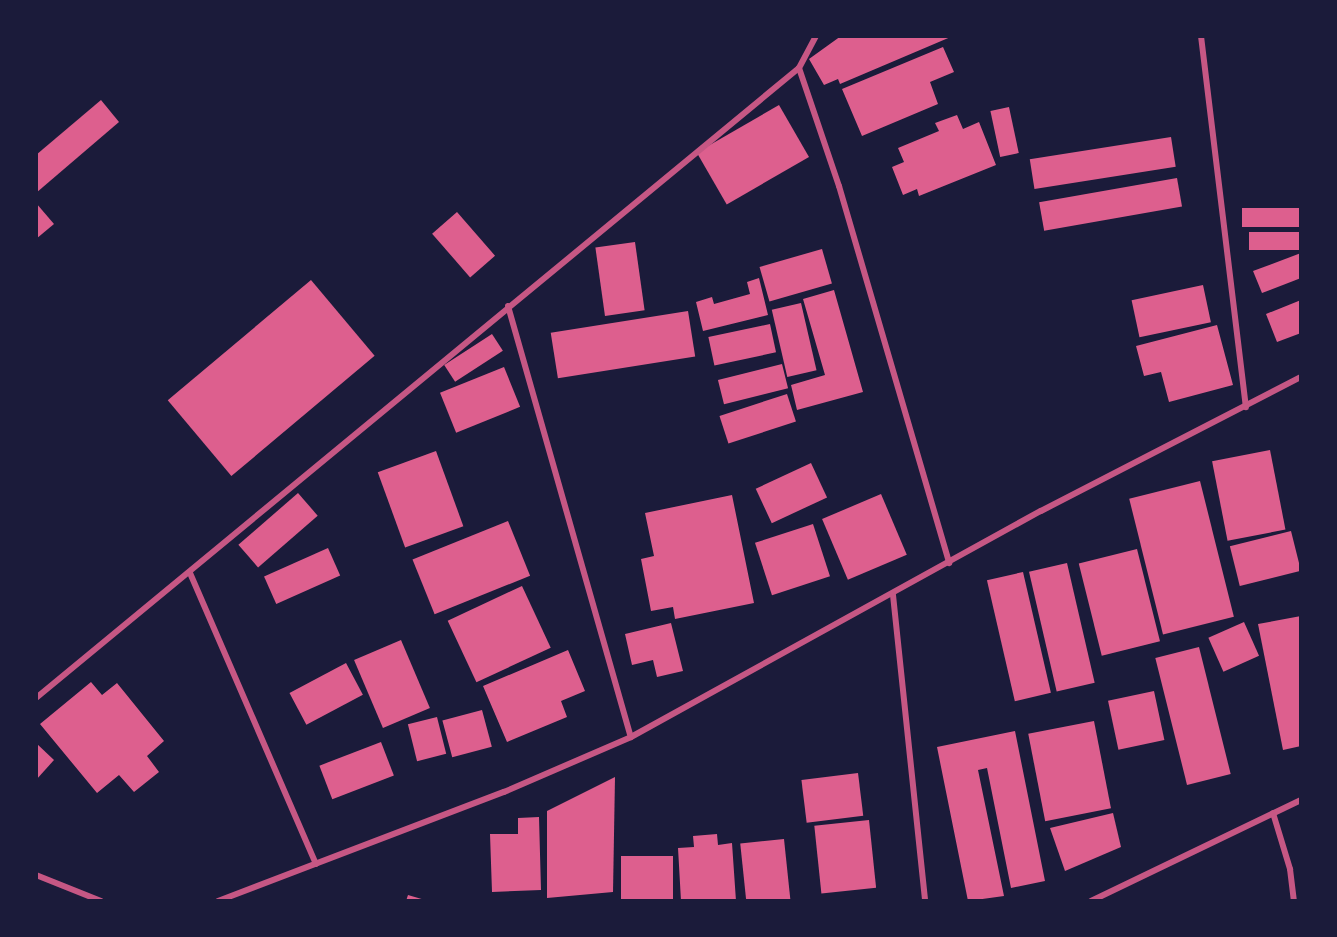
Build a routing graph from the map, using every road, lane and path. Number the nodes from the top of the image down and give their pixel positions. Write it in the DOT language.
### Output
graph roads {
  1 [pos="816,36"];
  2 [pos="1201,36"];
  3 [pos="799,68"];
  4 [pos="508,306"];
  5 [pos="1301,377"];
  6 [pos="1246,406"];
  7 [pos="949,563"];
  8 [pos="190,573"];
  9 [pos="893,596"];
  10 [pos="36,698"];
  11 [pos="631,737"];
  12 [pos="1301,800"];
  13 [pos="1273,813"];
  14 [pos="316,864"];
  15 [pos="36,875"];
  16 [pos="101,901"];
  17 [pos="218,901"];
  18 [pos="925,901"];
  19 [pos="1091,901"];
  20 [pos="1294,901"];
  1 -- 3 [label="street"];
  2 -- 6 [label="street"];
  3 -- 4 [label="street"];
  3 -- 7 [label="street"];
  4 -- 8 [label="street"];
  4 -- 11 [label="street"];
  5 -- 6 [label="street"];
  6 -- 7 [label="street"];
  7 -- 9 [label="street"];
  8 -- 10 [label="street"];
  8 -- 14 [label="street"];
  9 -- 11 [label="street"];
  9 -- 18 [label="street"];
  11 -- 14 [label="street"];
  12 -- 13 [label="street"];
  13 -- 19 [label="street"];
  13 -- 20 [label="street"];
  14 -- 17 [label="street"];
  15 -- 16 [label="street"];
}
